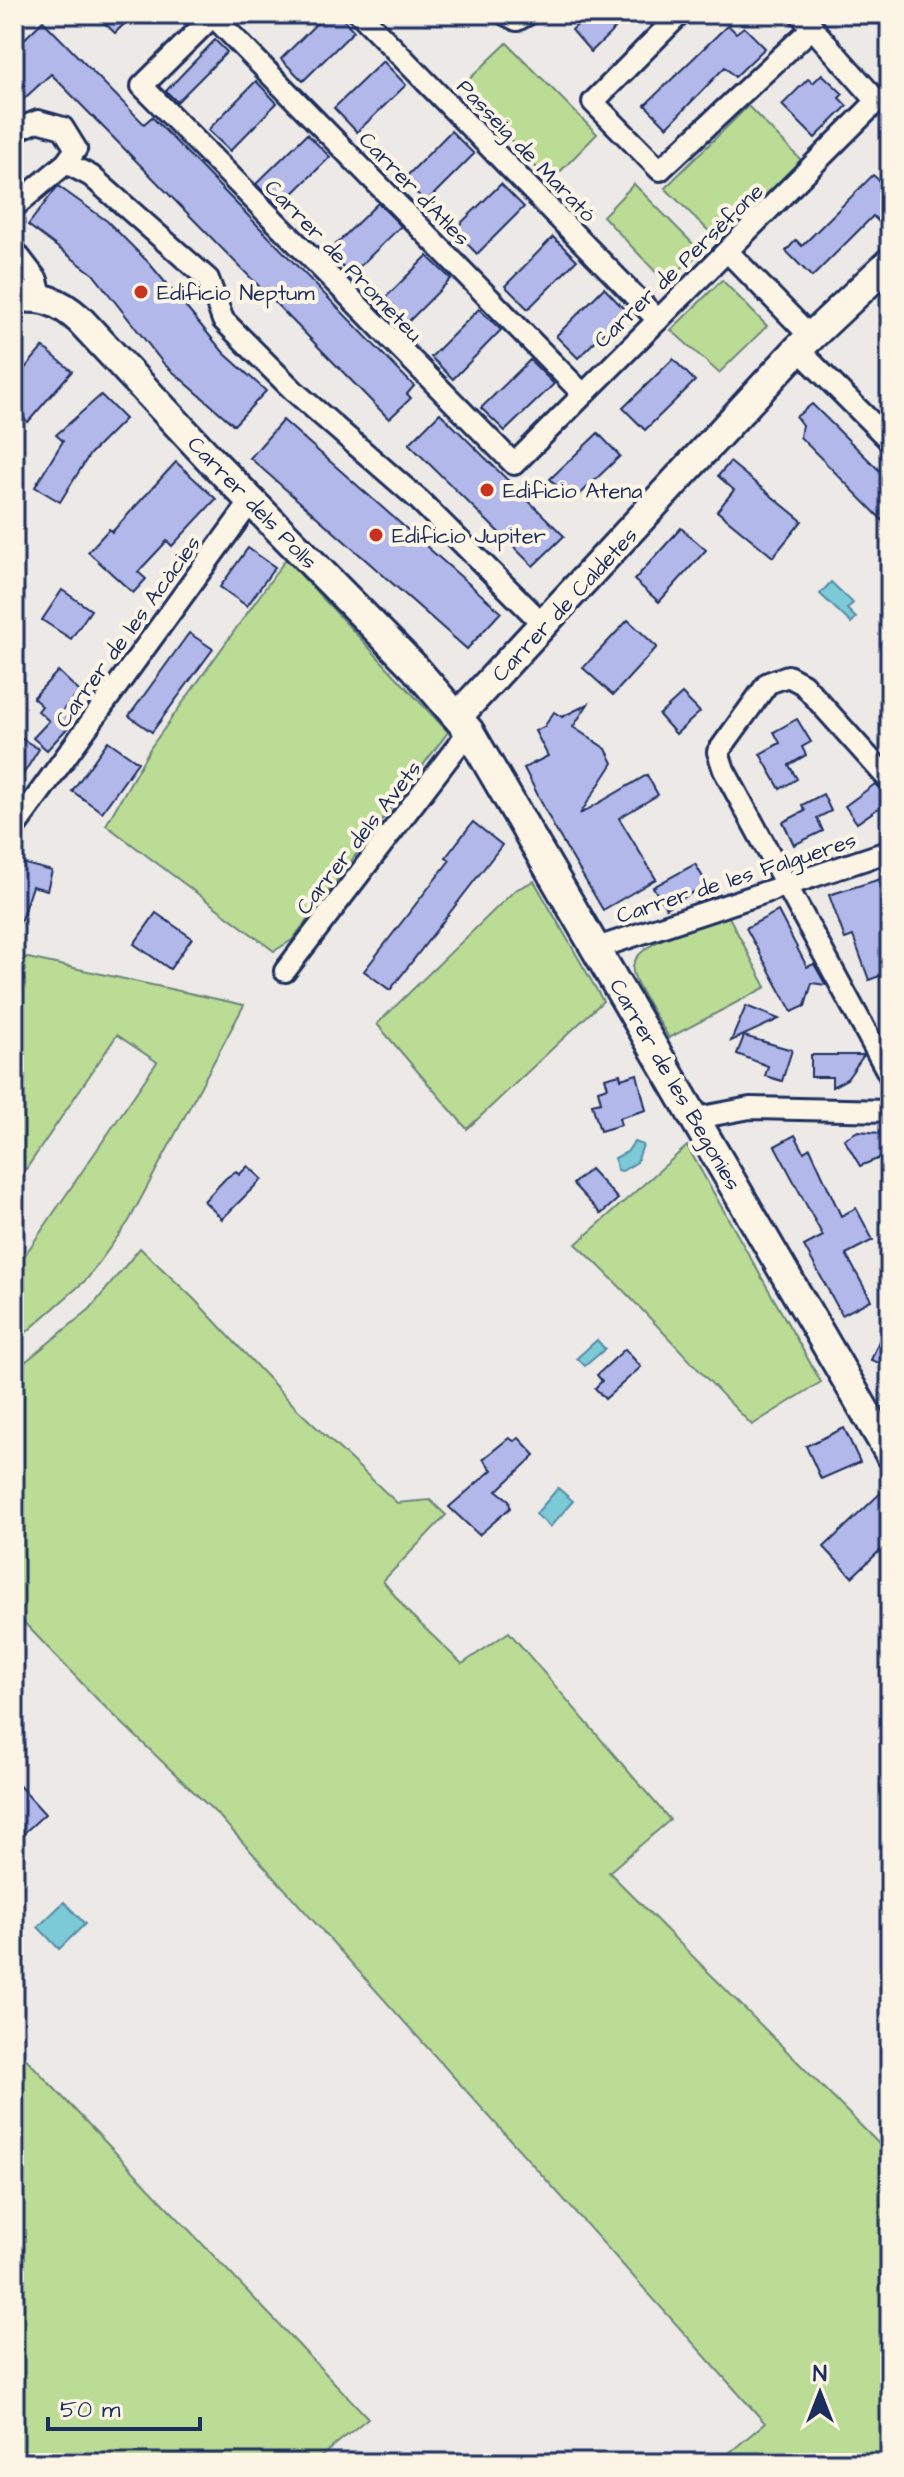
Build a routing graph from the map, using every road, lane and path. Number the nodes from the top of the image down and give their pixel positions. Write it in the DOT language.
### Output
graph roads {
  1 [pos="360,14"];
  2 [pos="505,14"];
  3 [pos="528,14"];
  4 [pos="680,14"];
  5 [pos="214,15"];
  6 [pos="806,21"];
  7 [pos="14,131"];
  8 [pos="66,163"];
  9 [pos="14,207"];
  10 [pos="14,250"];
  11 [pos="728,252"];
  12 [pos="890,262"];
  13 [pos="28,298"];
  14 [pos="658,320"];
  15 [pos="804,343"];
  16 [pos="582,393"];
  17 [pos="890,441"];
  18 [pos="514,464"];
  19 [pos="252,500"];
  20 [pos="545,626"];
  21 [pos="464,724"];
  22 [pos="890,781"];
  23 [pos="14,828"];
  24 [pos="890,851"];
  25 [pos="785,885"];
  26 [pos="597,948"];
  27 [pos="285,971"];
  28 [pos="890,1076"];
  29 [pos="890,1111"];
  30 [pos="697,1118"];
  31 [pos="890,1454"];
  1 -- 14 [label="street, Passeig de Marató"];
  2 -- 3 [label="street"];
  4 -- 6 [label="street"];
  5 -- 16 [label="street, Carrer d'Atles"];
  5 -- 18 [label="street, Carrer de Prometeu"];
  6 -- 11 [label="street, Carrer de Persèfone"];
  7 -- 8 [label="street"];
  8 -- 9 [label="street"];
  8 -- 20 [label="street"];
  10 -- 13 [label="street, Carrer dels Polls"];
  11 -- 14 [label="street, Carrer de Persèfone"];
  11 -- 15 [label="street"];
  12 -- 15 [label="street, Carrer de Caldetes"];
  13 -- 19 [label="street, Carrer dels Polls"];
  14 -- 16 [label="street, Carrer de Persèfone"];
  15 -- 17 [label="street"];
  15 -- 20 [label="street, Carrer de Caldetes"];
  16 -- 18 [label="street, Carrer de Persèfone"];
  19 -- 21 [label="street, Carrer dels Polls"];
  19 -- 23 [label="street, Carrer de les Acàcies"];
  20 -- 21 [label="street, Carrer de Caldetes"];
  21 -- 26 [label="street, Carrer de les Begonies"];
  21 -- 27 [label="street, Carrer dels Avets"];
  22 -- 25 [label="street"];
  24 -- 25 [label="street, Carrer de les Falgueres"];
  25 -- 26 [label="street, Carrer de les Falgueres"];
  25 -- 28 [label="street"];
  26 -- 30 [label="street, Carrer de les Begonies"];
  29 -- 30 [label="street"];
  30 -- 31 [label="street, Carrer de les Begonies"];
}
